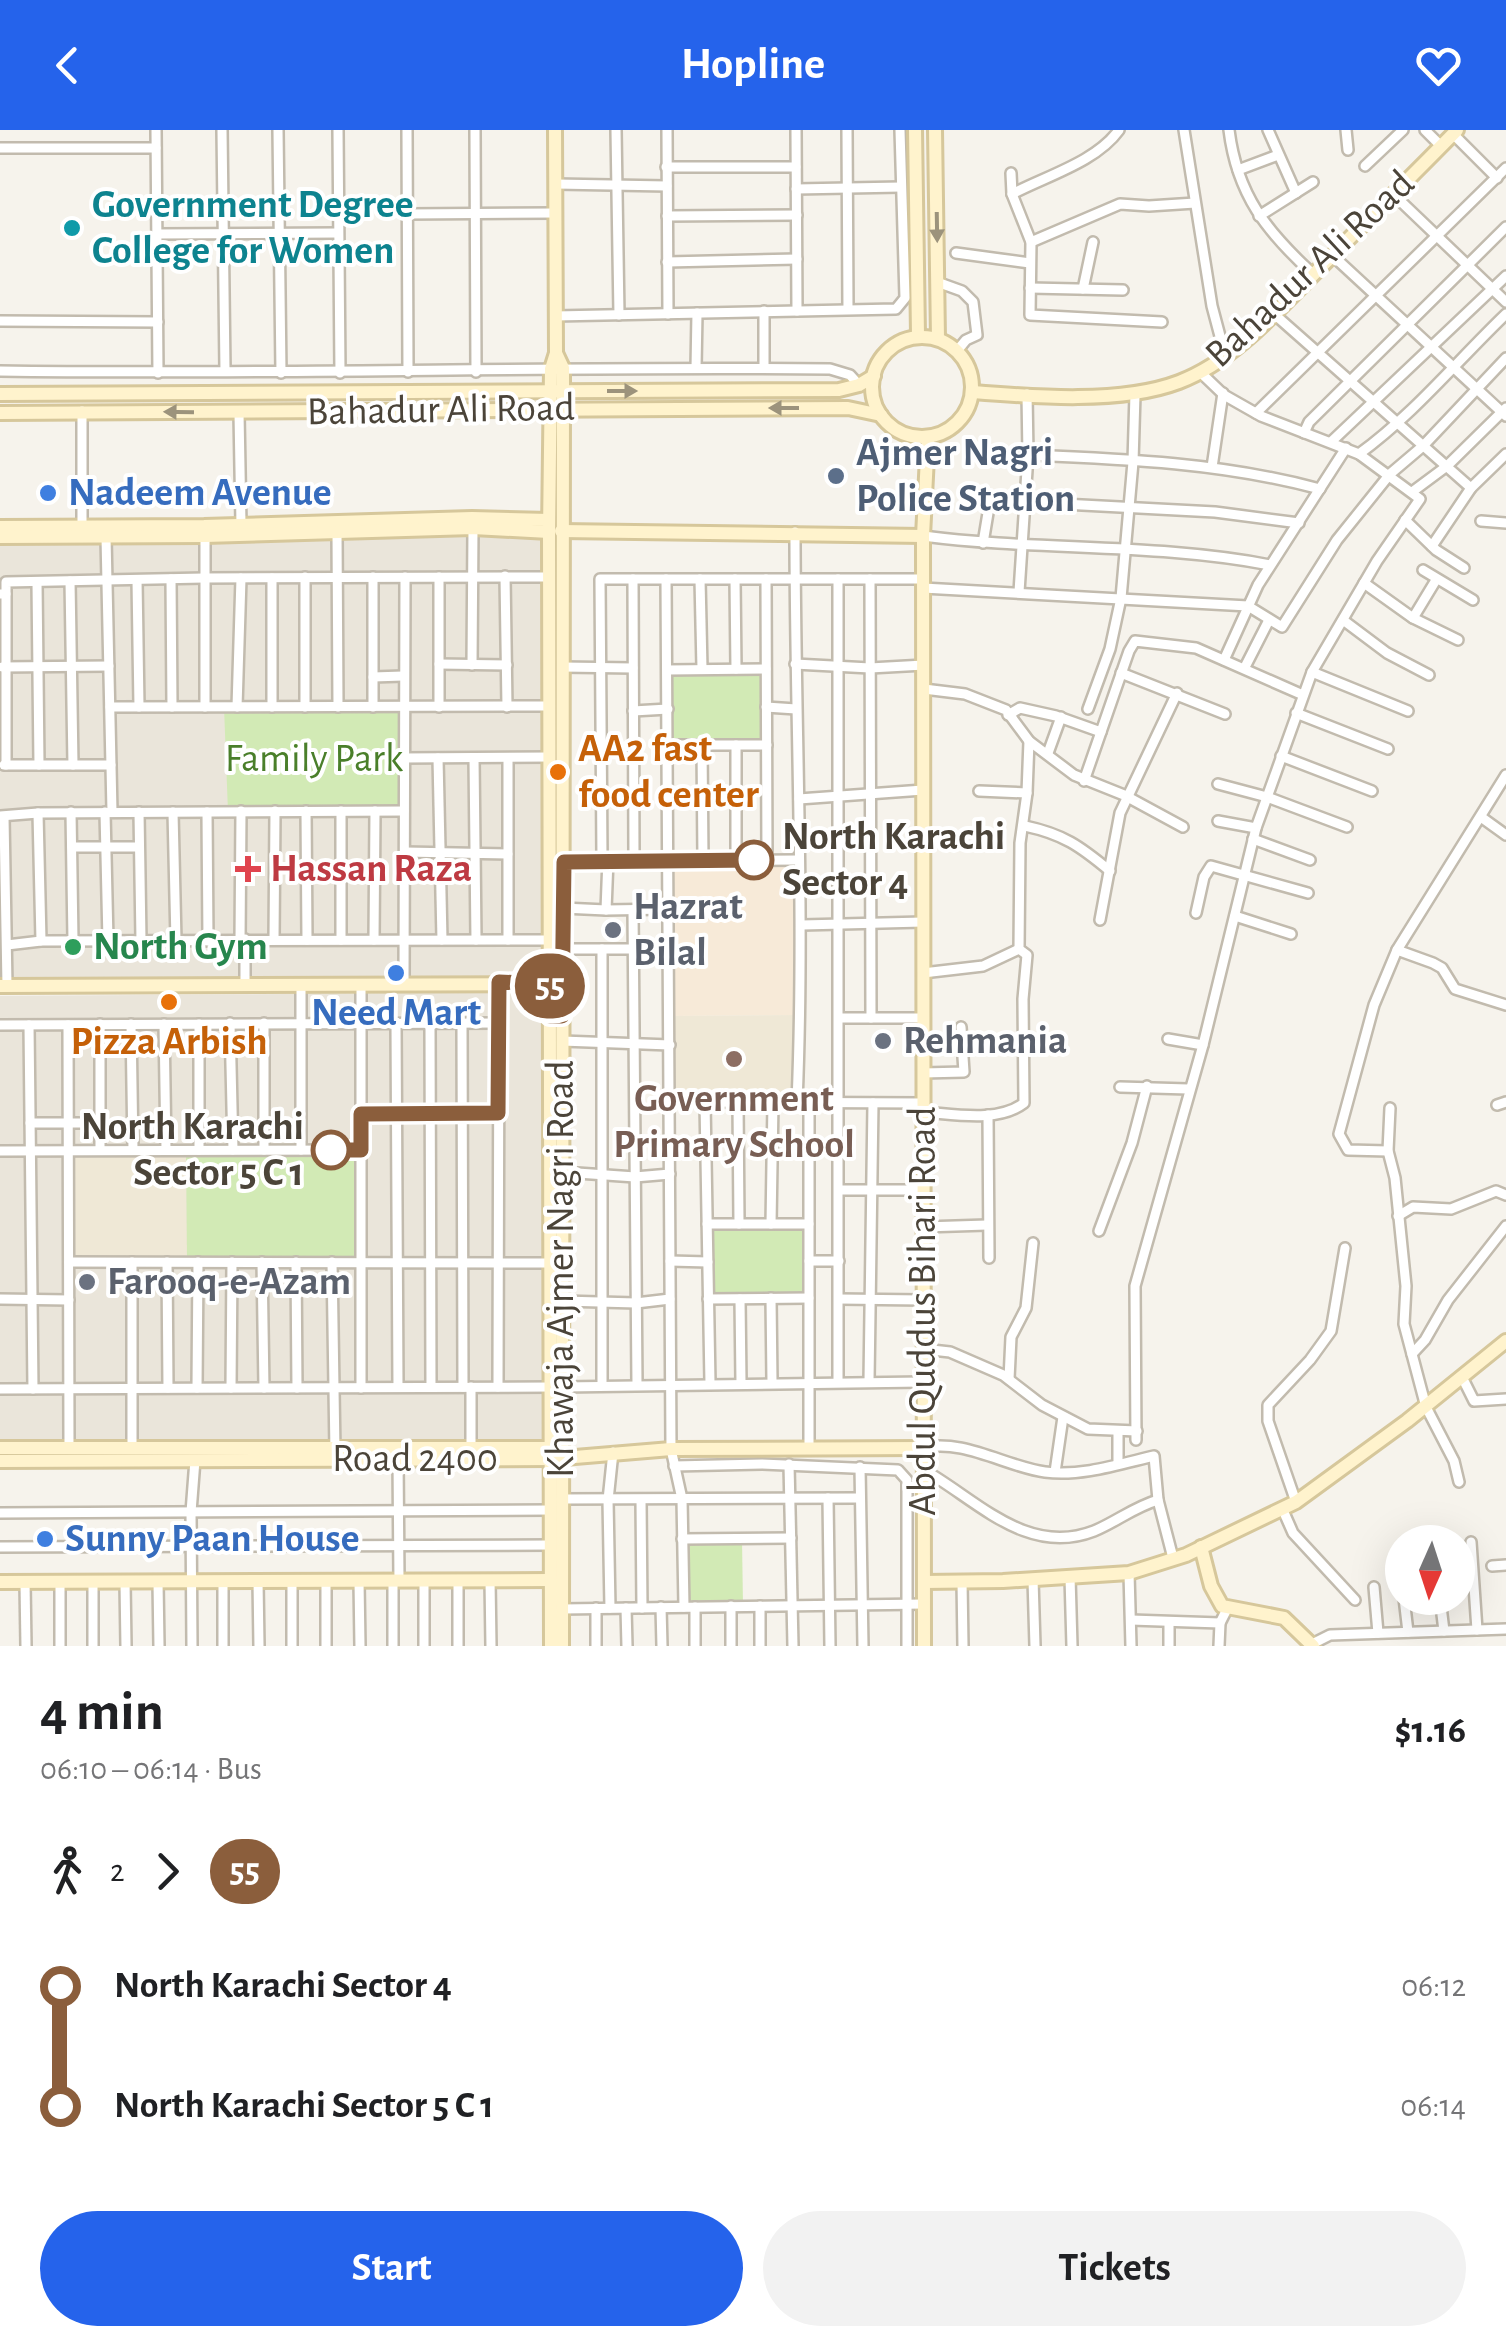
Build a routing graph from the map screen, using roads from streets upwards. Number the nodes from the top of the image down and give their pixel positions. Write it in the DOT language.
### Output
graph roads {
  1 [pos="156,130"];
  2 [pos="222,130"];
  3 [pos="278,130"];
  4 [pos="338,130"];
  5 [pos="407,130"];
  6 [pos="475,130"];
  7 [pos="554,130"];
  8 [pos="616,130"];
  9 [pos="667,130"];
  10 [pos="796,130"];
  11 [pos="848,130"];
  12 [pos="900,130"];
  13 [pos="915,130"];
  14 [pos="935,130"];
  15 [pos="1119,130"];
  16 [pos="1184,130"];
  17 [pos="1229,130"];
  18 [pos="1268,130"];
  19 [pos="1346,130"];
  20 [pos="1403,130"];
  21 [pos="1424,130"];
  22 [pos="1455,132"];
  23 [pos="1441,146"];
  24 [pos="0,148"];
  25 [pos="156,148"];
  26 [pos="1348,150"];
  27 [pos="1278,156"];
  28 [pos="1365,166"];
  29 [pos="666,167"];
  30 [pos="796,167"];
  31 [pos="1506,168"];
  32 [pos="1238,170"];
  33 [pos="1011,173"];
  34 [pos="1496,178"];
  35 [pos="1314,182"];
  36 [pos="556,184"];
  37 [pos="616,185"];
  38 [pos="667,186"];
  39 [pos="848,186"];
  40 [pos="902,187"];
  41 [pos="796,189"];
  42 [pos="1296,193"];
  43 [pos="1012,194"];
  44 [pos="1393,194"];
  45 [pos="1195,202"];
  46 [pos="556,213"];
  47 [pos="407,214"];
  48 [pos="476,214"];
  49 [pos="796,215"];
  50 [pos="666,216"];
  51 [pos="1258,216"];
  52 [pos="1506,227"];
  53 [pos="338,233"];
  54 [pos="158,234"];
  55 [pos="222,234"];
  56 [pos="279,234"];
  57 [pos="1438,236"];
  58 [pos="1031,242"];
  59 [pos="1093,242"];
  60 [pos="956,254"];
  61 [pos="1332,255"];
  62 [pos="796,260"];
  63 [pos="667,262"];
  64 [pos="1030,263"];
  65 [pos="1468,264"];
  66 [pos="1313,274"];
  67 [pos="1506,276"];
  68 [pos="938,282"];
  69 [pos="1030,288"];
  70 [pos="1494,288"];
  71 [pos="1083,290"];
  72 [pos="1123,290"];
  73 [pos="1376,295"];
  74 [pos="1506,302"];
  75 [pos="797,310"];
  76 [pos="848,310"];
  77 [pos="764,311"];
  78 [pos="697,313"];
  79 [pos="668,314"];
  80 [pos="1273,314"];
  81 [pos="1506,314"];
  82 [pos="619,315"];
  83 [pos="556,316"];
  84 [pos="0,321"];
  85 [pos="158,322"];
  86 [pos="1162,322"];
  87 [pos="1408,325"];
  88 [pos="918,335"];
  89 [pos="938,338"];
  90 [pos="1429,348"];
  91 [pos="956,352"];
  92 [pos="1316,352"];
  93 [pos="1225,355"];
  94 [pos="1506,358"];
  95 [pos="1451,366"];
  96 [pos="696,368"];
  97 [pos="764,368"];
  98 [pos="557,369"];
  99 [pos="0,371"];
  100 [pos="226,371"];
  101 [pos="408,372"];
  102 [pos="476,372"];
  103 [pos="1200,372"];
  104 [pos="281,373"];
  105 [pos="340,373"];
  106 [pos="158,374"];
  107 [pos="874,376"];
  108 [pos="1350,381"];
  109 [pos="859,385"];
  110 [pos="1476,388"];
  111 [pos="557,391"];
  112 [pos="973,392"];
  113 [pos="0,394"];
  114 [pos="1027,394"];
  115 [pos="1135,394"];
  116 [pos="1223,394"];
  117 [pos="1373,402"];
  118 [pos="556,408"];
  119 [pos="82,410"];
  120 [pos="0,412"];
  121 [pos="1505,412"];
  122 [pos="238,413"];
  123 [pos="1256,413"];
  124 [pos="881,415"];
  125 [pos="1398,425"];
  126 [pos="1304,433"];
  127 [pos="928,437"];
  128 [pos="1332,442"];
  129 [pos="1423,446"];
  130 [pos="1346,448"];
  131 [pos="1359,454"];
  132 [pos="1506,454"];
  133 [pos="1028,455"];
  134 [pos="1133,462"];
  135 [pos="1447,466"];
  136 [pos="1212,467"];
  137 [pos="1390,474"];
  138 [pos="1471,488"];
  139 [pos="1320,489"];
  140 [pos="1412,492"];
  141 [pos="990,501"];
  142 [pos="1024,502"];
  143 [pos="1127,509"];
  144 [pos="1405,520"];
  145 [pos="1481,520"];
  146 [pos="1299,523"];
  147 [pos="1506,523"];
  148 [pos="242,525"];
  149 [pos="0,527"];
  150 [pos="472,528"];
  151 [pos="553,528"];
  152 [pos="82,530"];
  153 [pos="337,532"];
  154 [pos="795,532"];
  155 [pos="205,536"];
  156 [pos="923,536"];
  157 [pos="0,537"];
  158 [pos="106,537"];
  159 [pos="984,543"];
  160 [pos="1022,546"];
  161 [pos="1432,546"];
  162 [pos="1124,552"];
  163 [pos="1270,565"];
  164 [pos="1464,568"];
  165 [pos="1423,570"];
  166 [pos="473,576"];
  167 [pos="505,576"];
  168 [pos="337,577"];
  169 [pos="373,577"];
  170 [pos="405,577"];
  171 [pos="439,577"];
  172 [pos="549,577"];
  173 [pos="204,578"];
  174 [pos="240,578"];
  175 [pos="272,578"];
  176 [pos="306,578"];
  177 [pos="171,579"];
  178 [pos="633,579"];
  179 [pos="666,579"];
  180 [pos="700,579"];
  181 [pos="735,579"];
  182 [pos="766,579"];
  183 [pos="795,579"];
  184 [pos="838,579"];
  185 [pos="870,579"];
  186 [pos="137,580"];
  187 [pos="1436,580"];
  188 [pos="70,581"];
  189 [pos="108,581"];
  190 [pos="37,582"];
  191 [pos="924,583"];
  192 [pos="1364,583"];
  193 [pos="1019,592"];
  194 [pos="3,594"];
  195 [pos="1121,598"];
  196 [pos="1473,600"];
  197 [pos="1248,606"];
  198 [pos="1413,618"];
  199 [pos="1269,620"];
  200 [pos="1343,620"];
  201 [pos="1458,640"];
  202 [pos="1224,660"];
  203 [pos="439,664"];
  204 [pos="796,664"];
  205 [pos="472,665"];
  206 [pos="507,665"];
  207 [pos="924,665"];
  208 [pos="38,666"];
  209 [pos="72,666"];
  210 [pos="109,666"];
  211 [pos="839,666"];
  212 [pos="3,667"];
  213 [pos="562,667"];
  214 [pos="600,668"];
  215 [pos="633,668"];
  216 [pos="870,668"];
  217 [pos="1245,668"];
  218 [pos="736,669"];
  219 [pos="766,669"];
  220 [pos="667,670"];
  221 [pos="702,670"];
  222 [pos="1312,672"];
  223 [pos="1122,673"];
  224 [pos="1429,675"];
  225 [pos="403,676"];
  226 [pos="373,677"];
  227 [pos="924,689"];
  228 [pos="1176,694"];
  229 [pos="1303,695"];
  230 [pos="439,706"];
  231 [pos="507,706"];
  232 [pos="550,706"];
  233 [pos="110,707"];
  234 [pos="139,707"];
  235 [pos="172,707"];
  236 [pos="205,707"];
  237 [pos="237,707"];
  238 [pos="272,707"];
  239 [pos="306,707"];
  240 [pos="338,707"];
  241 [pos="372,707"];
  242 [pos="403,707"];
  243 [pos="766,707"];
  244 [pos="796,708"];
  245 [pos="668,709"];
  246 [pos="1088,709"];
  247 [pos="1408,710"];
  248 [pos="633,711"];
  249 [pos="1296,713"];
  250 [pos="1225,714"];
  251 [pos="1008,715"];
  252 [pos="1061,717"];
  253 [pos="1101,732"];
  254 [pos="1028,741"];
  255 [pos="668,744"];
  256 [pos="702,744"];
  257 [pos="736,745"];
  258 [pos="766,745"];
  259 [pos="1388,749"];
  260 [pos="1048,753"];
  261 [pos="1281,756"];
  262 [pos="404,758"];
  263 [pos="438,758"];
  264 [pos="474,758"];
  265 [pos="508,758"];
  266 [pos="550,758"];
  267 [pos="3,765"];
  268 [pos="39,765"];
  269 [pos="72,765"];
  270 [pos="111,765"];
  271 [pos="1506,776"];
  272 [pos="1084,781"];
  273 [pos="1218,784"];
  274 [pos="924,790"];
  275 [pos="979,791"];
  276 [pos="1372,791"];
  277 [pos="1028,793"];
  278 [pos="870,795"];
  279 [pos="1267,796"];
  280 [pos="839,797"];
  281 [pos="1129,798"];
  282 [pos="798,799"];
  283 [pos="274,811"];
  284 [pos="306,811"];
  285 [pos="341,811"];
  286 [pos="375,811"];
  287 [pos="404,811"];
  288 [pos="38,812"];
  289 [pos="72,812"];
  290 [pos="108,812"];
  291 [pos="138,812"];
  292 [pos="173,812"];
  293 [pos="207,812"];
  294 [pos="241,812"];
  295 [pos="2,816"];
  296 [pos="1481,817"];
  297 [pos="1218,820"];
  298 [pos="1025,826"];
  299 [pos="1183,827"];
  300 [pos="1347,827"];
  301 [pos="1254,834"];
  302 [pos="1506,835"];
  303 [pos="72,847"];
  304 [pos="106,847"];
  305 [pos="139,847"];
  306 [pos="405,852"];
  307 [pos="440,854"];
  308 [pos="475,854"];
  309 [pos="508,854"];
  310 [pos="605,859"];
  311 [pos="669,859"];
  312 [pos="634,860"];
  313 [pos="703,860"];
  314 [pos="736,860"];
  315 [pos="767,860"];
  316 [pos="799,860"];
  317 [pos="1310,860"];
  318 [pos="564,862"];
  319 [pos="1110,871"];
  320 [pos="1246,874"];
  321 [pos="1308,893"];
  322 [pos="669,909"];
  323 [pos="606,910"];
  324 [pos="633,910"];
  325 [pos="1196,913"];
  326 [pos="559,916"];
  327 [pos="1235,916"];
  328 [pos="1100,920"];
  329 [pos="924,922"];
  330 [pos="839,923"];
  331 [pos="871,923"];
  332 [pos="802,924"];
  333 [pos="1291,934"];
  334 [pos="243,940"];
  335 [pos="274,940"];
  336 [pos="307,940"];
  337 [pos="341,940"];
  338 [pos="374,940"];
  339 [pos="406,940"];
  340 [pos="442,940"];
  341 [pos="476,940"];
  342 [pos="508,940"];
  343 [pos="550,940"];
  344 [pos="41,941"];
  345 [pos="73,941"];
  346 [pos="108,941"];
  347 [pos="142,941"];
  348 [pos="176,941"];
  349 [pos="208,941"];
  350 [pos="6,946"];
  351 [pos="602,948"];
  352 [pos="634,948"];
  353 [pos="562,949"];
  354 [pos="1019,949"];
  355 [pos="1397,950"];
  356 [pos="924,973"];
  357 [pos="499,982"];
  358 [pos="404,983"];
  359 [pos="245,984"];
  360 [pos="301,984"];
  361 [pos="362,984"];
  362 [pos="550,984"];
  363 [pos="4,986"];
  364 [pos="1506,1005"];
  365 [pos="556,1016"];
  366 [pos="840,1018"];
  367 [pos="871,1018"];
  368 [pos="923,1018"];
  369 [pos="264,1023"];
  370 [pos="301,1023"];
  371 [pos="100,1024"];
  372 [pos="131,1024"];
  373 [pos="164,1024"];
  374 [pos="199,1024"];
  375 [pos="230,1024"];
  376 [pos="396,1024"];
  377 [pos="430,1024"];
  378 [pos="462,1024"];
  379 [pos="499,1024"];
  380 [pos="0,1025"];
  381 [pos="30,1025"];
  382 [pos="68,1025"];
  383 [pos="362,1025"];
  384 [pos="962,1027"];
  385 [pos="1168,1039"];
  386 [pos="562,1042"];
  387 [pos="600,1043"];
  388 [pos="634,1044"];
  389 [pos="1202,1044"];
  390 [pos="670,1045"];
  391 [pos="923,1073"];
  392 [pos="1146,1086"];
  393 [pos="1120,1087"];
  394 [pos="1188,1089"];
  395 [pos="670,1102"];
  396 [pos="706,1102"];
  397 [pos="738,1102"];
  398 [pos="773,1102"];
  399 [pos="803,1102"];
  400 [pos="840,1102"];
  401 [pos="873,1102"];
  402 [pos="923,1107"];
  403 [pos="1390,1108"];
  404 [pos="464,1113"];
  405 [pos="498,1113"];
  406 [pos="361,1114"];
  407 [pos="396,1114"];
  408 [pos="430,1114"];
  409 [pos="988,1115"];
  410 [pos="30,1123"];
  411 [pos="100,1123"];
  412 [pos="68,1124"];
  413 [pos="68,1150"];
  414 [pos="100,1150"];
  415 [pos="132,1150"];
  416 [pos="166,1150"];
  417 [pos="200,1150"];
  418 [pos="232,1150"];
  419 [pos="264,1150"];
  420 [pos="301,1150"];
  421 [pos="361,1150"];
  422 [pos="1388,1151"];
  423 [pos="0,1152"];
  424 [pos="31,1152"];
  425 [pos="563,1172"];
  426 [pos="670,1174"];
  427 [pos="602,1176"];
  428 [pos="635,1178"];
  429 [pos="839,1190"];
  430 [pos="872,1190"];
  431 [pos="924,1190"];
  432 [pos="1506,1195"];
  433 [pos="1398,1216"];
  434 [pos="707,1224"];
  435 [pos="739,1224"];
  436 [pos="772,1224"];
  437 [pos="809,1224"];
  438 [pos="988,1225"];
  439 [pos="1506,1226"];
  440 [pos="924,1227"];
  441 [pos="1099,1231"];
  442 [pos="1033,1243"];
  443 [pos="1346,1248"];
  444 [pos="989,1258"];
  445 [pos="670,1261"];
  446 [pos="809,1261"];
  447 [pos="839,1261"];
  448 [pos="69,1262"];
  449 [pos="132,1262"];
  450 [pos="167,1262"];
  451 [pos="198,1262"];
  452 [pos="232,1262"];
  453 [pos="262,1262"];
  454 [pos="296,1262"];
  455 [pos="332,1262"];
  456 [pos="361,1262"];
  457 [pos="464,1262"];
  458 [pos="498,1262"];
  459 [pos="708,1262"];
  460 [pos="398,1263"];
  461 [pos="431,1263"];
  462 [pos="552,1263"];
  463 [pos="559,1293"];
  464 [pos="771,1298"];
  465 [pos="809,1298"];
  466 [pos="0,1299"];
  467 [pos="670,1299"];
  468 [pos="708,1299"];
  469 [pos="740,1299"];
  470 [pos="32,1300"];
  471 [pos="69,1300"];
  472 [pos="839,1300"];
  473 [pos="870,1300"];
  474 [pos="923,1300"];
  475 [pos="602,1302"];
  476 [pos="636,1303"];
  477 [pos="1506,1341"];
  478 [pos="923,1350"];
  479 [pos="1412,1354"];
  480 [pos="1462,1377"];
  481 [pos="1009,1379"];
  482 [pos="870,1381"];
  483 [pos="741,1382"];
  484 [pos="772,1382"];
  485 [pos="808,1382"];
  486 [pos="838,1382"];
  487 [pos="922,1382"];
  488 [pos="670,1383"];
  489 [pos="710,1383"];
  490 [pos="637,1384"];
  491 [pos="602,1385"];
  492 [pos="398,1387"];
  493 [pos="431,1387"];
  494 [pos="467,1387"];
  495 [pos="498,1387"];
  496 [pos="557,1387"];
  497 [pos="132,1388"];
  498 [pos="168,1388"];
  499 [pos="197,1388"];
  500 [pos="231,1388"];
  501 [pos="264,1388"];
  502 [pos="297,1388"];
  503 [pos="335,1388"];
  504 [pos="362,1388"];
  505 [pos="0,1389"];
  506 [pos="33,1389"];
  507 [pos="69,1389"];
  508 [pos="1506,1399"];
  509 [pos="1426,1407"];
  510 [pos="1062,1417"];
  511 [pos="1118,1432"];
  512 [pos="69,1447"];
  513 [pos="132,1447"];
  514 [pos="0,1448"];
  515 [pos="810,1448"];
  516 [pos="922,1448"];
  517 [pos="671,1450"];
  518 [pos="612,1452"];
  519 [pos="335,1453"];
  520 [pos="556,1453"];
  521 [pos="471,1454"];
  522 [pos="398,1458"];
  523 [pos="0,1460"];
  524 [pos="194,1460"];
  525 [pos="789,1464"];
  526 [pos="1118,1464"];
  527 [pos="674,1466"];
  528 [pos="860,1467"];
  529 [pos="922,1469"];
  530 [pos="1055,1472"];
  531 [pos="1459,1482"];
  532 [pos="790,1498"];
  533 [pos="828,1498"];
  534 [pos="859,1498"];
  535 [pos="561,1499"];
  536 [pos="682,1499"];
  537 [pos="608,1500"];
  538 [pos="641,1500"];
  539 [pos="1158,1500"];
  540 [pos="1289,1505"];
  541 [pos="550,1510"];
  542 [pos="398,1511"];
  543 [pos="191,1512"];
  544 [pos="0,1513"];
  545 [pos="791,1538"];
  546 [pos="682,1539"];
  547 [pos="550,1545"];
  548 [pos="398,1546"];
  549 [pos="191,1547"];
  550 [pos="1201,1547"];
  551 [pos="0,1548"];
  552 [pos="1173,1558"];
  553 [pos="1506,1565"];
  554 [pos="1492,1566"];
  555 [pos="1128,1573"];
  556 [pos="1070,1577"];
  557 [pos="424,1580"];
  558 [pos="458,1580"];
  559 [pos="490,1580"];
  560 [pos="550,1580"];
  561 [pos="1033,1580"];
  562 [pos="258,1581"];
  563 [pos="292,1581"];
  564 [pos="326,1581"];
  565 [pos="360,1581"];
  566 [pos="396,1581"];
  567 [pos="0,1582"];
  568 [pos="25,1582"];
  569 [pos="60,1582"];
  570 [pos="92,1582"];
  571 [pos="125,1582"];
  572 [pos="158,1582"];
  573 [pos="191,1582"];
  574 [pos="223,1582"];
  575 [pos="924,1582"];
  576 [pos="962,1582"];
  577 [pos="1374,1587"];
  578 [pos="1355,1600"];
  579 [pos="1475,1601"];
  580 [pos="863,1604"];
  581 [pos="907,1604"];
  582 [pos="924,1604"];
  583 [pos="792,1605"];
  584 [pos="829,1605"];
  585 [pos="730,1606"];
  586 [pos="760,1606"];
  587 [pos="661,1607"];
  588 [pos="690,1607"];
  589 [pos="596,1608"];
  590 [pos="610,1608"];
  591 [pos="626,1608"];
  592 [pos="642,1608"];
  593 [pos="562,1609"];
  594 [pos="1227,1609"];
  595 [pos="1406,1615"];
  596 [pos="1442,1615"];
  597 [pos="1131,1620"];
  598 [pos="1169,1622"];
  599 [pos="1220,1623"];
  600 [pos="1506,1629"];
  601 [pos="1477,1630"];
  602 [pos="1444,1631"];
  603 [pos="1408,1632"];
  604 [pos="1378,1633"];
  605 [pos="1313,1645"];
  606 [pos="26,1646"];
  607 [pos="60,1646"];
  608 [pos="93,1646"];
  609 [pos="126,1646"];
  610 [pos="158,1646"];
  611 [pos="192,1646"];
  612 [pos="224,1646"];
  613 [pos="259,1646"];
  614 [pos="292,1646"];
  615 [pos="326,1646"];
  616 [pos="360,1646"];
  617 [pos="393,1646"];
  618 [pos="424,1646"];
  619 [pos="458,1646"];
  620 [pos="491,1646"];
  621 [pos="551,1646"];
  622 [pos="562,1646"];
  623 [pos="596,1646"];
  624 [pos="627,1646"];
  625 [pos="662,1646"];
  626 [pos="696,1646"];
  627 [pos="731,1646"];
  628 [pos="760,1646"];
  629 [pos="794,1646"];
  630 [pos="830,1646"];
  631 [pos="863,1646"];
  632 [pos="907,1646"];
  633 [pos="924,1646"];
  634 [pos="963,1646"];
  635 [pos="1035,1646"];
  636 [pos="1072,1646"];
  637 [pos="1131,1646"];
  638 [pos="1169,1646"];
  639 [pos="1218,1646"];
  1 -- 25 [label="street"];
  2 -- 55 [label="street"];
  3 -- 56 [label="street"];
  4 -- 53 [label="street"];
  5 -- 47 [label="street"];
  6 -- 48 [label="street"];
  7 -- 36 [label="street, Khawaja Ajmer Nagri Road"];
  8 -- 37 [label="street"];
  9 -- 29 [label="street"];
  10 -- 30 [label="street"];
  11 -- 39 [label="street"];
  12 -- 40 [label="street"];
  13 -- 88 [label="street"];
  14 -- 68 [label="street, one-way"];
  15 -- 43 [label="street"];
  16 -- 45 [label="street"];
  17 -- 32 [label="street"];
  18 -- 27 [label="street"];
  19 -- 26 [label="street"];
  20 -- 28 [label="street"];
  21 -- 23 [label="street"];
  22 -- 23 [label="street, Bahadur Ali Road"];
  22 -- 34 [label="street"];
  23 -- 44 [label="street, Bahadur Ali Road"];
  24 -- 25 [label="street"];
  25 -- 54 [label="street"];
  27 -- 32 [label="street"];
  27 -- 42 [label="street"];
  29 -- 30 [label="street"];
  29 -- 38 [label="street"];
  30 -- 41 [label="street"];
  31 -- 34 [label="street"];
  32 -- 51 [label="street"];
  33 -- 43 [label="street"];
  34 -- 57 [label="street"];
  35 -- 42 [label="street"];
  36 -- 37 [label="street"];
  36 -- 46 [label="street, Khawaja Ajmer Nagri Road"];
  37 -- 38 [label="street"];
  37 -- 82 [label="street"];
  38 -- 50 [label="street"];
  39 -- 40 [label="street"];
  39 -- 41 [label="street"];
  39 -- 76 [label="street"];
  40 -- 76 [label="street"];
  41 -- 49 [label="street"];
  42 -- 51 [label="street"];
  43 -- 58 [label="street"];
  44 -- 57 [label="street"];
  44 -- 61 [label="street, Bahadur Ali Road"];
  45 -- 58 [label="street"];
  45 -- 93 [label="street"];
  46 -- 48 [label="street"];
  46 -- 83 [label="street, Khawaja Ajmer Nagri Road"];
  47 -- 48 [label="street"];
  47 -- 101 [label="street"];
  48 -- 102 [label="street"];
  49 -- 50 [label="street"];
  49 -- 62 [label="street"];
  50 -- 63 [label="street"];
  51 -- 66 [label="street"];
  52 -- 65 [label="street"];
  53 -- 56 [label="street"];
  53 -- 105 [label="street"];
  54 -- 55 [label="street"];
  54 -- 85 [label="street"];
  55 -- 56 [label="street"];
  55 -- 100 [label="street"];
  56 -- 104 [label="street"];
  57 -- 65 [label="street"];
  57 -- 73 [label="street"];
  58 -- 64 [label="street"];
  59 -- 71 [label="street"];
  60 -- 64 [label="street"];
  61 -- 66 [label="street, Bahadur Ali Road"];
  61 -- 73 [label="street"];
  62 -- 63 [label="street"];
  62 -- 75 [label="street"];
  63 -- 79 [label="street"];
  64 -- 69 [label="street"];
  65 -- 70 [label="street"];
  65 -- 87 [label="street"];
  66 -- 80 [label="street, Bahadur Ali Road"];
  67 -- 70 [label="street"];
  68 -- 89 [label="street"];
  68 -- 91 [label="street"];
  69 -- 71 [label="street"];
  69 -- 86 [label="street"];
  70 -- 74 [label="street"];
  70 -- 90 [label="street"];
  71 -- 72 [label="street"];
  73 -- 87 [label="street"];
  73 -- 92 [label="street"];
  75 -- 76 [label="street"];
  75 -- 77 [label="street"];
  77 -- 78 [label="street"];
  77 -- 97 [label="street"];
  78 -- 79 [label="street"];
  78 -- 96 [label="street"];
  79 -- 82 [label="street"];
  80 -- 92 [label="street"];
  80 -- 93 [label="street, Bahadur Ali Road"];
  81 -- 95 [label="street"];
  82 -- 83 [label="street"];
  83 -- 98 [label="street, Khawaja Ajmer Nagri Road"];
  84 -- 85 [label="street"];
  85 -- 106 [label="street"];
  87 -- 90 [label="street"];
  87 -- 108 [label="street"];
  88 -- 89 [label="street"];
  88 -- 107 [label="street"];
  89 -- 91 [label="street"];
  90 -- 95 [label="street"];
  90 -- 117 [label="street"];
  91 -- 112 [label="street"];
  92 -- 108 [label="street"];
  92 -- 123 [label="street"];
  93 -- 103 [label="street, Bahadur Ali Road"];
  94 -- 110 [label="street"];
  95 -- 110 [label="street"];
  95 -- 125 [label="street"];
  96 -- 97 [label="street"];
  96 -- 98 [label="street"];
  97 -- 109 [label="street"];
  98 -- 102 [label="street"];
  98 -- 111 [label="street, Khawaja Ajmer Nagri Road"];
  99 -- 106 [label="street"];
  100 -- 104 [label="street"];
  100 -- 106 [label="street"];
  101 -- 102 [label="street"];
  101 -- 105 [label="street"];
  103 -- 115 [label="street, Bahadur Ali Road"];
  103 -- 116 [label="street"];
  104 -- 105 [label="street"];
  107 -- 109 [label="street, Bahadur Ali Road"];
  107 -- 124 [label="street"];
  108 -- 117 [label="street"];
  108 -- 126 [label="street"];
  111 -- 109 [label="street, Bahadur Ali Road, one-way"];
  110 -- 121 [label="street"];
  110 -- 129 [label="street"];
  111 -- 113 [label="street, Bahadur Ali Road"];
  111 -- 118 [label="street, Khawaja Ajmer Nagri Road"];
  112 -- 114 [label="street, Bahadur Ali Road"];
  112 -- 127 [label="street"];
  114 -- 115 [label="street, Bahadur Ali Road"];
  114 -- 133 [label="street"];
  115 -- 134 [label="street"];
  116 -- 123 [label="street"];
  116 -- 136 [label="street"];
  117 -- 125 [label="street"];
  117 -- 128 [label="street"];
  118 -- 122 [label="street, Bahadur Ali Road"];
  124 -- 118 [label="street, Bahadur Ali Road, one-way"];
  118 -- 151 [label="street, Khawaja Ajmer Nagri Road"];
  119 -- 120 [label="street, Bahadur Ali Road"];
  122 -- 119 [label="street, Bahadur Ali Road, one-way"];
  119 -- 152 [label="street"];
  121 -- 135 [label="street"];
  122 -- 148 [label="street"];
  123 -- 126 [label="street"];
  124 -- 127 [label="street"];
  125 -- 129 [label="street"];
  125 -- 131 [label="street"];
  126 -- 128 [label="street"];
  127 -- 156 [label="street, Abdul Quddus Bihari Road"];
  128 -- 130 [label="street"];
  129 -- 135 [label="street"];
  129 -- 137 [label="street"];
  130 -- 131 [label="street"];
  130 -- 139 [label="street"];
  131 -- 137 [label="street"];
  132 -- 138 [label="street"];
  133 -- 134 [label="street"];
  133 -- 142 [label="street"];
  134 -- 136 [label="street"];
  134 -- 143 [label="street"];
  135 -- 138 [label="street"];
  135 -- 140 [label="street"];
  136 -- 139 [label="street"];
  137 -- 140 [label="street"];
  137 -- 199 [label="street"];
  138 -- 161 [label="street"];
  139 -- 146 [label="street"];
  140 -- 144 [label="street"];
  141 -- 159 [label="street"];
  142 -- 143 [label="street"];
  142 -- 160 [label="street"];
  143 -- 146 [label="street"];
  143 -- 162 [label="street"];
  144 -- 161 [label="street"];
  144 -- 192 [label="street"];
  145 -- 147 [label="street"];
  146 -- 163 [label="street"];
  148 -- 151 [label="street"];
  148 -- 152 [label="street"];
  149 -- 152 [label="street"];
  150 -- 151 [label="street"];
  150 -- 153 [label="street"];
  150 -- 166 [label="street"];
  151 -- 154 [label="street"];
  151 -- 172 [label="street, Khawaja Ajmer Nagri Road"];
  151 -- 213 [label="street, Khawaja Ajmer Nagri Road"];
  152 -- 157 [label="street"];
  152 -- 158 [label="street"];
  153 -- 155 [label="street"];
  153 -- 168 [label="street"];
  154 -- 156 [label="street"];
  154 -- 183 [label="street"];
  155 -- 158 [label="street"];
  155 -- 173 [label="street"];
  156 -- 159 [label="street"];
  156 -- 191 [label="street, Abdul Quddus Bihari Road"];
  158 -- 189 [label="street"];
  159 -- 160 [label="street"];
  160 -- 162 [label="street"];
  160 -- 193 [label="street"];
  161 -- 164 [label="street"];
  162 -- 163 [label="street"];
  162 -- 195 [label="street"];
  163 -- 197 [label="street"];
  165 -- 187 [label="street"];
  166 -- 167 [label="street"];
  166 -- 171 [label="street"];
  166 -- 205 [label="street"];
  167 -- 172 [label="street"];
  167 -- 206 [label="street"];
  168 -- 169 [label="street"];
  168 -- 176 [label="street"];
  168 -- 240 [label="street"];
  169 -- 170 [label="street"];
  169 -- 226 [label="street"];
  170 -- 171 [label="street"];
  170 -- 225 [label="street"];
  171 -- 203 [label="street"];
  172 -- 232 [label="street, Khawaja Ajmer Nagri Road"];
  173 -- 174 [label="street"];
  173 -- 177 [label="street"];
  173 -- 236 [label="street"];
  174 -- 175 [label="street"];
  174 -- 237 [label="street"];
  175 -- 176 [label="street"];
  175 -- 238 [label="street"];
  176 -- 239 [label="street"];
  177 -- 186 [label="street"];
  177 -- 235 [label="street"];
  178 -- 179 [label="street"];
  178 -- 214 [label="street"];
  178 -- 215 [label="street"];
  179 -- 180 [label="street"];
  179 -- 220 [label="street"];
  180 -- 181 [label="street"];
  180 -- 221 [label="street"];
  181 -- 182 [label="street"];
  181 -- 218 [label="street"];
  182 -- 183 [label="street"];
  182 -- 219 [label="street"];
  183 -- 184 [label="street"];
  183 -- 204 [label="street"];
  184 -- 185 [label="street"];
  184 -- 211 [label="street"];
  185 -- 191 [label="street"];
  185 -- 216 [label="street"];
  186 -- 189 [label="street"];
  186 -- 234 [label="street"];
  187 -- 196 [label="street"];
  187 -- 198 [label="street"];
  188 -- 189 [label="street"];
  188 -- 190 [label="street"];
  188 -- 209 [label="street"];
  189 -- 210 [label="street"];
  190 -- 194 [label="street"];
  190 -- 208 [label="street"];
  191 -- 193 [label="street"];
  191 -- 207 [label="street, Abdul Quddus Bihari Road"];
  192 -- 198 [label="street"];
  192 -- 200 [label="street"];
  193 -- 195 [label="street"];
  194 -- 212 [label="street"];
  195 -- 197 [label="street"];
  195 -- 246 [label="street"];
  197 -- 199 [label="street"];
  197 -- 202 [label="street"];
  198 -- 201 [label="street"];
  199 -- 217 [label="street"];
  200 -- 222 [label="street"];
  200 -- 224 [label="street"];
  202 -- 217 [label="street"];
  202 -- 223 [label="street"];
  203 -- 205 [label="street"];
  203 -- 230 [label="street"];
  204 -- 211 [label="street"];
  204 -- 244 [label="street"];
  205 -- 206 [label="street"];
  206 -- 231 [label="street"];
  207 -- 216 [label="street"];
  207 -- 227 [label="street, Abdul Quddus Bihari Road"];
  208 -- 209 [label="street"];
  208 -- 212 [label="street"];
  208 -- 268 [label="street"];
  209 -- 210 [label="street"];
  209 -- 269 [label="street"];
  210 -- 233 [label="street"];
  211 -- 216 [label="street"];
  211 -- 280 [label="street"];
  212 -- 267 [label="street"];
  213 -- 214 [label="street"];
  213 -- 318 [label="street, Khawaja Ajmer Nagri Road"];
  214 -- 215 [label="street"];
  214 -- 310 [label="street"];
  215 -- 248 [label="street"];
  216 -- 278 [label="street"];
  217 -- 229 [label="street"];
  218 -- 219 [label="street"];
  218 -- 221 [label="street"];
  219 -- 243 [label="street"];
  220 -- 221 [label="street"];
  220 -- 245 [label="street"];
  222 -- 229 [label="street"];
  222 -- 247 [label="street"];
  223 -- 228 [label="street"];
  223 -- 253 [label="street"];
  225 -- 226 [label="street"];
  225 -- 242 [label="street"];
  226 -- 241 [label="street"];
  227 -- 251 [label="street"];
  227 -- 274 [label="street, Abdul Quddus Bihari Road"];
  228 -- 250 [label="street"];
  228 -- 281 [label="street"];
  229 -- 249 [label="street"];
  230 -- 231 [label="street"];
  230 -- 242 [label="street"];
  231 -- 232 [label="street"];
  232 -- 266 [label="street, Khawaja Ajmer Nagri Road"];
  233 -- 234 [label="street"];
  233 -- 270 [label="street"];
  234 -- 235 [label="street"];
  235 -- 236 [label="street"];
  236 -- 237 [label="street"];
  237 -- 238 [label="street"];
  238 -- 239 [label="street"];
  239 -- 240 [label="street"];
  240 -- 241 [label="street"];
  241 -- 242 [label="street"];
  242 -- 262 [label="street"];
  243 -- 244 [label="street"];
  243 -- 258 [label="street"];
  244 -- 282 [label="street"];
  245 -- 248 [label="street"];
  245 -- 255 [label="street"];
  248 -- 312 [label="street"];
  249 -- 259 [label="street"];
  249 -- 261 [label="street"];
  251 -- 252 [label="street"];
  251 -- 254 [label="street"];
  252 -- 253 [label="street"];
  252 -- 260 [label="street"];
  253 -- 272 [label="street"];
  254 -- 260 [label="street"];
  254 -- 277 [label="street"];
  255 -- 256 [label="street"];
  255 -- 311 [label="street"];
  256 -- 257 [label="street"];
  256 -- 313 [label="street"];
  257 -- 258 [label="street"];
  257 -- 314 [label="street"];
  258 -- 315 [label="street"];
  260 -- 272 [label="street"];
  261 -- 276 [label="street"];
  261 -- 279 [label="street"];
  262 -- 263 [label="street"];
  262 -- 287 [label="street"];
  263 -- 264 [label="street"];
  263 -- 307 [label="street"];
  264 -- 265 [label="street"];
  264 -- 308 [label="street"];
  265 -- 266 [label="street"];
  265 -- 309 [label="street"];
  266 -- 326 [label="street, Khawaja Ajmer Nagri Road"];
  267 -- 268 [label="street"];
  268 -- 269 [label="street"];
  269 -- 270 [label="street"];
  270 -- 290 [label="street"];
  271 -- 296 [label="street"];
  272 -- 281 [label="street"];
  273 -- 279 [label="street"];
  274 -- 278 [label="street"];
  274 -- 329 [label="street, Abdul Quddus Bihari Road"];
  275 -- 277 [label="street"];
  277 -- 298 [label="street"];
  278 -- 280 [label="street"];
  278 -- 331 [label="street"];
  279 -- 300 [label="street"];
  279 -- 301 [label="street"];
  280 -- 282 [label="street"];
  280 -- 330 [label="street"];
  281 -- 299 [label="street"];
  281 -- 319 [label="street"];
  282 -- 316 [label="street"];
  283 -- 284 [label="street"];
  283 -- 294 [label="street"];
  283 -- 335 [label="street"];
  284 -- 285 [label="street"];
  284 -- 336 [label="street"];
  285 -- 286 [label="street"];
  285 -- 337 [label="street"];
  286 -- 287 [label="street"];
  286 -- 338 [label="street"];
  287 -- 306 [label="street"];
  288 -- 289 [label="street"];
  288 -- 295 [label="street"];
  288 -- 344 [label="street"];
  289 -- 290 [label="street"];
  289 -- 303 [label="street"];
  290 -- 291 [label="street"];
  290 -- 304 [label="street"];
  291 -- 292 [label="street"];
  291 -- 305 [label="street"];
  292 -- 293 [label="street"];
  292 -- 348 [label="street"];
  293 -- 294 [label="street"];
  293 -- 349 [label="street"];
  294 -- 334 [label="street"];
  295 -- 350 [label="street"];
  296 -- 302 [label="street"];
  296 -- 355 [label="street"];
  297 -- 301 [label="street"];
  298 -- 319 [label="street"];
  298 -- 354 [label="street"];
  301 -- 317 [label="street"];
  301 -- 320 [label="street"];
  303 -- 304 [label="street"];
  303 -- 345 [label="street"];
  304 -- 305 [label="street"];
  304 -- 346 [label="street"];
  305 -- 347 [label="street"];
  306 -- 307 [label="street"];
  306 -- 339 [label="street"];
  307 -- 308 [label="street"];
  307 -- 340 [label="street"];
  308 -- 309 [label="street"];
  308 -- 341 [label="street"];
  309 -- 342 [label="street"];
  310 -- 312 [label="street"];
  310 -- 318 [label="street"];
  310 -- 323 [label="street"];
  311 -- 312 [label="street"];
  311 -- 313 [label="street"];
  311 -- 322 [label="street"];
  313 -- 314 [label="street"];
  314 -- 315 [label="street"];
  315 -- 316 [label="street"];
  316 -- 332 [label="street"];
  318 -- 326 [label="street, Khawaja Ajmer Nagri Road"];
  319 -- 328 [label="street"];
  320 -- 321 [label="street"];
  320 -- 325 [label="street"];
  320 -- 327 [label="street"];
  322 -- 324 [label="street"];
  322 -- 390 [label="street"];
  323 -- 324 [label="street"];
  323 -- 326 [label="street"];
  324 -- 352 [label="street"];
  326 -- 343 [label="street, Khawaja Ajmer Nagri Road"];
  326 -- 353 [label="street, Khawaja Ajmer Nagri Road"];
  327 -- 333 [label="street"];
  327 -- 389 [label="street"];
  329 -- 331 [label="street"];
  329 -- 356 [label="street, Abdul Quddus Bihari Road"];
  330 -- 331 [label="street"];
  330 -- 332 [label="street"];
  330 -- 366 [label="street"];
  331 -- 367 [label="street"];
  332 -- 399 [label="street"];
  334 -- 335 [label="street"];
  334 -- 349 [label="street"];
  334 -- 359 [label="street"];
  335 -- 336 [label="street"];
  336 -- 337 [label="street"];
  337 -- 338 [label="street"];
  338 -- 339 [label="street"];
  339 -- 340 [label="street"];
  339 -- 358 [label="street"];
  340 -- 341 [label="street"];
  341 -- 342 [label="street"];
  342 -- 343 [label="street"];
  343 -- 362 [label="street, Khawaja Ajmer Nagri Road"];
  344 -- 345 [label="street"];
  344 -- 350 [label="street"];
  345 -- 346 [label="street"];
  346 -- 347 [label="street"];
  347 -- 348 [label="street"];
  348 -- 349 [label="street"];
  350 -- 363 [label="street"];
  351 -- 352 [label="street"];
  351 -- 353 [label="street"];
  351 -- 387 [label="street"];
  352 -- 388 [label="street"];
  353 -- 365 [label="street, Khawaja Ajmer Nagri Road"];
  354 -- 356 [label="street"];
  354 -- 409 [label="street"];
  355 -- 364 [label="street"];
  355 -- 422 [label="street"];
  356 -- 368 [label="street, Abdul Quddus Bihari Road"];
  357 -- 358 [label="street"];
  357 -- 362 [label="street"];
  357 -- 379 [label="street"];
  358 -- 361 [label="street"];
  359 -- 360 [label="street"];
  359 -- 363 [label="street"];
  360 -- 361 [label="street"];
  360 -- 370 [label="street"];
  361 -- 383 [label="street"];
  362 -- 365 [label="street, Khawaja Ajmer Nagri Road"];
  365 -- 386 [label="street, Khawaja Ajmer Nagri Road"];
  365 -- 462 [label="street, Khawaja Ajmer Nagri Road"];
  366 -- 367 [label="street"];
  366 -- 400 [label="street"];
  367 -- 368 [label="street"];
  368 -- 391 [label="street, Abdul Quddus Bihari Road"];
  369 -- 370 [label="street"];
  369 -- 375 [label="street"];
  369 -- 419 [label="street"];
  370 -- 383 [label="street"];
  370 -- 420 [label="street"];
  371 -- 372 [label="street"];
  371 -- 382 [label="street"];
  371 -- 411 [label="street"];
  372 -- 373 [label="street"];
  372 -- 415 [label="street"];
  373 -- 374 [label="street"];
  373 -- 416 [label="street"];
  374 -- 375 [label="street"];
  374 -- 417 [label="street"];
  375 -- 418 [label="street"];
  376 -- 377 [label="street"];
  376 -- 383 [label="street"];
  376 -- 407 [label="street"];
  377 -- 378 [label="street"];
  377 -- 408 [label="street"];
  378 -- 379 [label="street"];
  378 -- 404 [label="street"];
  379 -- 405 [label="street"];
  380 -- 381 [label="street"];
  381 -- 382 [label="street"];
  381 -- 410 [label="street"];
  382 -- 412 [label="street"];
  383 -- 406 [label="street"];
  384 -- 391 [label="street"];
  385 -- 389 [label="street"];
  386 -- 387 [label="street"];
  386 -- 425 [label="street, Khawaja Ajmer Nagri Road"];
  387 -- 388 [label="street"];
  387 -- 427 [label="street"];
  388 -- 390 [label="street"];
  388 -- 428 [label="street"];
  389 -- 394 [label="street"];
  390 -- 395 [label="street"];
  391 -- 402 [label="street, Abdul Quddus Bihari Road"];
  392 -- 393 [label="street"];
  392 -- 394 [label="street"];
  392 -- 441 [label="street"];
  394 -- 511 [label="street"];
  395 -- 396 [label="street"];
  395 -- 426 [label="street"];
  396 -- 397 [label="street"];
  396 -- 434 [label="street"];
  397 -- 398 [label="street"];
  397 -- 435 [label="street"];
  398 -- 399 [label="street"];
  398 -- 436 [label="street"];
  399 -- 400 [label="street"];
  399 -- 437 [label="street"];
  400 -- 401 [label="street"];
  400 -- 429 [label="street"];
  401 -- 402 [label="street"];
  401 -- 430 [label="street"];
  402 -- 409 [label="street"];
  402 -- 431 [label="street, Abdul Quddus Bihari Road"];
  403 -- 422 [label="street"];
  404 -- 405 [label="street"];
  404 -- 408 [label="street"];
  404 -- 457 [label="street"];
  405 -- 458 [label="street"];
  406 -- 407 [label="street"];
  406 -- 421 [label="street"];
  407 -- 408 [label="street"];
  407 -- 460 [label="street"];
  408 -- 461 [label="street"];
  409 -- 438 [label="street"];
  410 -- 412 [label="street"];
  410 -- 424 [label="street"];
  411 -- 412 [label="street"];
  411 -- 414 [label="street"];
  412 -- 413 [label="street"];
  413 -- 414 [label="street"];
  413 -- 424 [label="street"];
  413 -- 448 [label="street"];
  414 -- 415 [label="street"];
  415 -- 416 [label="street"];
  416 -- 417 [label="street"];
  417 -- 418 [label="street"];
  418 -- 419 [label="street"];
  419 -- 420 [label="street"];
  420 -- 421 [label="street"];
  421 -- 456 [label="street"];
  422 -- 433 [label="street"];
  423 -- 424 [label="street"];
  424 -- 470 [label="street"];
  425 -- 427 [label="street"];
  425 -- 463 [label="street, Khawaja Ajmer Nagri Road"];
  426 -- 428 [label="street"];
  426 -- 445 [label="street"];
  427 -- 428 [label="street"];
  427 -- 475 [label="street"];
  428 -- 476 [label="street"];
  429 -- 430 [label="street"];
  429 -- 447 [label="street"];
  430 -- 431 [label="street"];
  430 -- 473 [label="street"];
  431 -- 440 [label="street, Abdul Quddus Bihari Road"];
  432 -- 433 [label="street"];
  433 -- 479 [label="street"];
  434 -- 435 [label="street"];
  434 -- 459 [label="street"];
  435 -- 436 [label="street"];
  436 -- 437 [label="street"];
  437 -- 446 [label="street"];
  438 -- 440 [label="street"];
  438 -- 444 [label="street"];
  439 -- 479 [label="street"];
  440 -- 474 [label="street, Abdul Quddus Bihari Road"];
  442 -- 481 [label="street"];
  443 -- 540 [label="street"];
  445 -- 459 [label="street"];
  445 -- 467 [label="street"];
  446 -- 447 [label="street"];
  446 -- 465 [label="street"];
  447 -- 472 [label="street"];
  448 -- 449 [label="street"];
  448 -- 471 [label="street"];
  449 -- 450 [label="street"];
  449 -- 497 [label="street"];
  450 -- 451 [label="street"];
  450 -- 498 [label="street"];
  451 -- 452 [label="street"];
  451 -- 499 [label="street"];
  452 -- 453 [label="street"];
  452 -- 500 [label="street"];
  453 -- 454 [label="street"];
  453 -- 501 [label="street"];
  454 -- 455 [label="street"];
  454 -- 502 [label="street"];
  455 -- 456 [label="street"];
  455 -- 503 [label="street"];
  456 -- 460 [label="street"];
  456 -- 504 [label="street"];
  457 -- 458 [label="street"];
  457 -- 461 [label="street"];
  457 -- 494 [label="street"];
  458 -- 462 [label="street"];
  458 -- 495 [label="street"];
  459 -- 468 [label="street"];
  460 -- 461 [label="street"];
  460 -- 492 [label="street"];
  461 -- 493 [label="street"];
  462 -- 463 [label="street, Khawaja Ajmer Nagri Road"];
  463 -- 475 [label="street"];
  463 -- 496 [label="street, Khawaja Ajmer Nagri Road"];
  464 -- 465 [label="street"];
  464 -- 469 [label="street"];
  464 -- 484 [label="street"];
  465 -- 485 [label="street"];
  466 -- 470 [label="street"];
  467 -- 476 [label="street"];
  467 -- 488 [label="street"];
  468 -- 469 [label="street"];
  468 -- 489 [label="street"];
  469 -- 483 [label="street"];
  470 -- 471 [label="street"];
  470 -- 506 [label="street"];
  471 -- 507 [label="street"];
  472 -- 473 [label="street"];
  472 -- 486 [label="street"];
  473 -- 474 [label="street"];
  473 -- 482 [label="street"];
  474 -- 478 [label="street, Abdul Quddus Bihari Road"];
  475 -- 476 [label="street"];
  475 -- 491 [label="street"];
  476 -- 490 [label="street"];
  477 -- 480 [label="street"];
  478 -- 481 [label="street"];
  478 -- 487 [label="street, Abdul Quddus Bihari Road"];
  479 -- 509 [label="street"];
  480 -- 508 [label="street"];
  480 -- 509 [label="street"];
  481 -- 510 [label="street"];
  482 -- 486 [label="street"];
  482 -- 487 [label="street"];
  483 -- 484 [label="street"];
  483 -- 489 [label="street"];
  484 -- 485 [label="street"];
  485 -- 486 [label="street"];
  485 -- 515 [label="street"];
  487 -- 516 [label="street, Abdul Quddus Bihari Road"];
  488 -- 489 [label="street"];
  488 -- 490 [label="street"];
  488 -- 517 [label="street"];
  490 -- 491 [label="street"];
  491 -- 496 [label="street"];
  492 -- 493 [label="street"];
  492 -- 504 [label="street"];
  493 -- 494 [label="street"];
  494 -- 495 [label="street"];
  494 -- 521 [label="street"];
  495 -- 496 [label="street"];
  496 -- 520 [label="street, Khawaja Ajmer Nagri Road"];
  497 -- 498 [label="street"];
  497 -- 507 [label="street"];
  497 -- 513 [label="street"];
  498 -- 499 [label="street"];
  499 -- 500 [label="street"];
  500 -- 501 [label="street"];
  501 -- 502 [label="street"];
  502 -- 503 [label="street"];
  503 -- 504 [label="street"];
  503 -- 519 [label="street"];
  505 -- 506 [label="street"];
  506 -- 507 [label="street"];
  507 -- 512 [label="street"];
  509 -- 531 [label="street"];
  509 -- 540 [label="street"];
  510 -- 511 [label="street"];
  510 -- 530 [label="street"];
  511 -- 526 [label="street"];
  512 -- 513 [label="street, Road 2400"];
  512 -- 514 [label="street, Road 2400"];
  513 -- 519 [label="street, Road 2400"];
  515 -- 516 [label="street, Road 2400"];
  515 -- 517 [label="street, Road 2400"];
  516 -- 529 [label="street, Abdul Quddus Bihari Road"];
  516 -- 530 [label="street"];
  517 -- 518 [label="street, Road 2400"];
  517 -- 527 [label="street"];
  518 -- 520 [label="street, Road 2400"];
  518 -- 537 [label="street"];
  519 -- 521 [label="street, Road 2400"];
  519 -- 522 [label="street, Road 2400"];
  519 -- 524 [label="street, Road 2400"];
  520 -- 521 [label="street, Road 2400"];
  520 -- 535 [label="street, Khawaja Ajmer Nagri Road"];
  520 -- 541 [label="street, Khawaja Ajmer Nagri Road"];
  521 -- 522 [label="street, Road 2400"];
  522 -- 542 [label="street"];
  523 -- 524 [label="street, Road 2400"];
  524 -- 543 [label="street"];
  525 -- 527 [label="street"];
  525 -- 528 [label="street"];
  525 -- 532 [label="street"];
  526 -- 530 [label="street"];
  526 -- 539 [label="street"];
  527 -- 536 [label="street"];
  528 -- 534 [label="street"];
  528 -- 581 [label="street"];
  529 -- 539 [label="street"];
  529 -- 575 [label="street, Abdul Quddus Bihari Road"];
  532 -- 533 [label="street"];
  532 -- 536 [label="street"];
  532 -- 545 [label="street"];
  533 -- 534 [label="street"];
  533 -- 584 [label="street"];
  534 -- 580 [label="street"];
  535 -- 537 [label="street"];
  535 -- 593 [label="street, Khawaja Ajmer Nagri Road"];
  536 -- 538 [label="street"];
  536 -- 546 [label="street"];
  537 -- 538 [label="street"];
  537 -- 590 [label="street"];
  538 -- 592 [label="street"];
  539 -- 552 [label="street"];
  540 -- 550 [label="street"];
  540 -- 578 [label="street"];
  541 -- 542 [label="street"];
  541 -- 547 [label="street, Khawaja Ajmer Nagri Road"];
  542 -- 543 [label="street"];
  542 -- 548 [label="street"];
  543 -- 544 [label="street"];
  543 -- 549 [label="street"];
  545 -- 546 [label="street"];
  545 -- 583 [label="street"];
  546 -- 588 [label="street"];
  547 -- 548 [label="street"];
  547 -- 560 [label="street, Khawaja Ajmer Nagri Road"];
  548 -- 549 [label="street"];
  548 -- 566 [label="street"];
  549 -- 551 [label="street"];
  549 -- 573 [label="street"];
  550 -- 552 [label="street"];
  550 -- 594 [label="street"];
  552 -- 555 [label="street"];
  553 -- 554 [label="street"];
  555 -- 556 [label="street"];
  555 -- 597 [label="street"];
  556 -- 561 [label="street"];
  556 -- 636 [label="street"];
  557 -- 558 [label="street"];
  557 -- 566 [label="street"];
  557 -- 618 [label="street"];
  558 -- 559 [label="street"];
  558 -- 619 [label="street"];
  559 -- 560 [label="street"];
  559 -- 620 [label="street"];
  560 -- 621 [label="street, Khawaja Ajmer Nagri Road"];
  561 -- 576 [label="street"];
  561 -- 635 [label="street"];
  562 -- 563 [label="street"];
  562 -- 574 [label="street"];
  562 -- 613 [label="street"];
  563 -- 564 [label="street"];
  563 -- 614 [label="street"];
  564 -- 565 [label="street"];
  564 -- 615 [label="street"];
  565 -- 566 [label="street"];
  565 -- 616 [label="street"];
  566 -- 617 [label="street"];
  567 -- 568 [label="street"];
  568 -- 569 [label="street"];
  568 -- 606 [label="street"];
  569 -- 570 [label="street"];
  569 -- 607 [label="street"];
  570 -- 571 [label="street"];
  570 -- 608 [label="street"];
  571 -- 572 [label="street"];
  571 -- 609 [label="street"];
  572 -- 573 [label="street"];
  572 -- 610 [label="street"];
  573 -- 574 [label="street"];
  573 -- 611 [label="street"];
  574 -- 612 [label="street"];
  575 -- 576 [label="street"];
  575 -- 582 [label="street, Abdul Quddus Bihari Road"];
  576 -- 634 [label="street"];
  577 -- 604 [label="street"];
  579 -- 601 [label="street"];
  580 -- 581 [label="street"];
  580 -- 584 [label="street"];
  580 -- 631 [label="street"];
  581 -- 582 [label="street"];
  581 -- 632 [label="street"];
  582 -- 633 [label="street, Abdul Quddus Bihari Road"];
  583 -- 584 [label="street"];
  583 -- 586 [label="street"];
  583 -- 629 [label="street"];
  584 -- 630 [label="street"];
  585 -- 586 [label="street"];
  585 -- 588 [label="street"];
  585 -- 627 [label="street"];
  586 -- 628 [label="street"];
  587 -- 588 [label="street"];
  587 -- 592 [label="street"];
  587 -- 625 [label="street"];
  588 -- 626 [label="street"];
  589 -- 590 [label="street"];
  589 -- 593 [label="street"];
  589 -- 623 [label="street"];
  590 -- 591 [label="street"];
  591 -- 592 [label="street"];
  591 -- 624 [label="street"];
  593 -- 622 [label="street, Khawaja Ajmer Nagri Road"];
  594 -- 599 [label="street"];
  594 -- 605 [label="street"];
  595 -- 603 [label="street"];
  596 -- 602 [label="street"];
  597 -- 598 [label="street"];
  597 -- 637 [label="street"];
  598 -- 599 [label="street"];
  598 -- 638 [label="street"];
  599 -- 639 [label="street"];
  600 -- 601 [label="street"];
  601 -- 602 [label="street"];
  602 -- 603 [label="street"];
  603 -- 604 [label="street"];
  604 -- 605 [label="street"];
}
